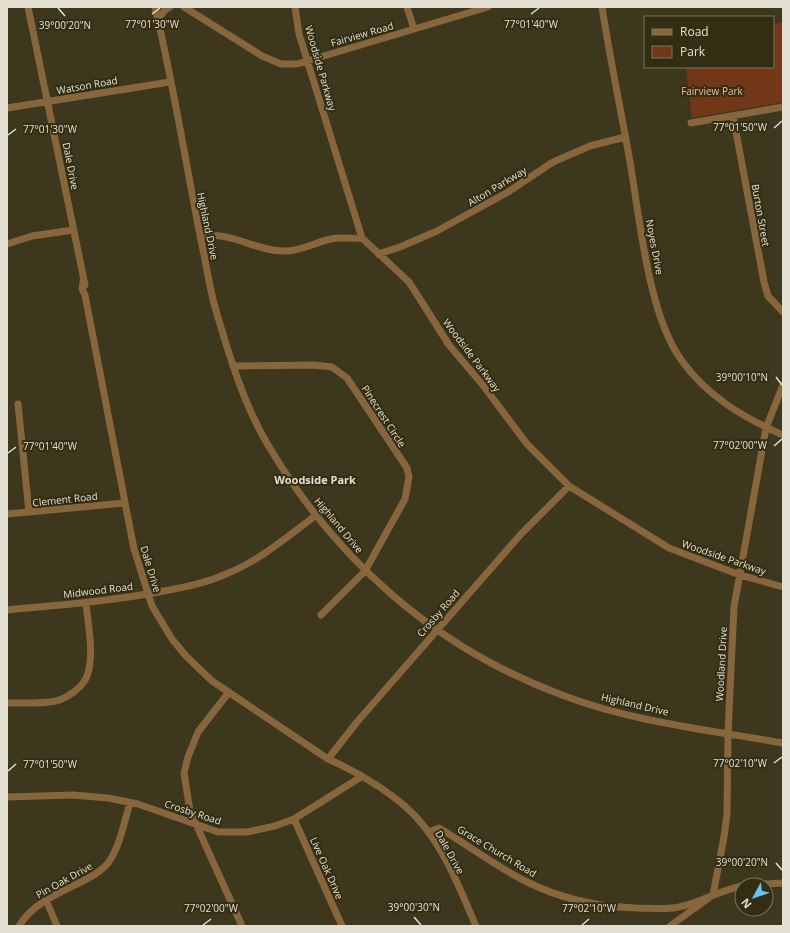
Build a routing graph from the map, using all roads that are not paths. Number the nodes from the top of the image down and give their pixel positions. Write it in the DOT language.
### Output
graph roads {
  1 [pos="28,7"];
  2 [pos="155,7"];
  3 [pos="170,7"];
  4 [pos="184,7"];
  5 [pos="295,7"];
  6 [pos="406,7"];
  7 [pos="488,7"];
  8 [pos="602,7"];
  9 [pos="476,8"];
  10 [pos="158,19"];
  11 [pos="414,29"];
  12 [pos="307,60"];
  13 [pos="170,82"];
  14 [pos="48,102"];
  15 [pos="783,107"];
  16 [pos="7,108"];
  17 [pos="732,116"];
  18 [pos="691,123"];
  19 [pos="626,136"];
  20 [pos="73,230"];
  21 [pos="200,237"];
  22 [pos="362,238"];
  23 [pos="7,244"];
  24 [pos="378,254"];
  25 [pos="783,312"];
  26 [pos="233,366"];
  27 [pos="783,385"];
  28 [pos="18,404"];
  29 [pos="766,428"];
  30 [pos="783,435"];
  31 [pos="569,486"];
  32 [pos="125,503"];
  33 [pos="29,512"];
  34 [pos="7,514"];
  35 [pos="315,516"];
  36 [pos="365,571"];
  37 [pos="740,575"];
  38 [pos="783,587"];
  39 [pos="148,594"];
  40 [pos="86,603"];
  41 [pos="7,610"];
  42 [pos="321,615"];
  43 [pos="436,631"];
  44 [pos="229,692"];
  45 [pos="7,703"];
  46 [pos="728,733"];
  47 [pos="783,744"];
  48 [pos="328,758"];
  49 [pos="361,777"];
  50 [pos="7,797"];
  51 [pos="130,803"];
  52 [pos="294,819"];
  53 [pos="196,824"];
  54 [pos="428,832"];
  55 [pos="734,888"];
  56 [pos="713,895"];
  57 [pos="46,900"];
  58 [pos="19,926"];
  59 [pos="58,926"];
  60 [pos="242,926"];
  61 [pos="342,926"];
  62 [pos="476,926"];
  63 [pos="670,926"];
  1 -- 14 [label="street, Dale Drive"];
  2 -- 10 [label="street, Highland Drive"];
  3 -- 10 [label="street"];
  4 -- 12 [label="street, Fairview Road"];
  5 -- 12 [label="street, Woodside Parkway"];
  6 -- 11 [label="street"];
  7 -- 9 [label="street, Fairview Road"];
  8 -- 19 [label="street, Noyes Drive"];
  9 -- 11 [label="street, Fairview Road"];
  10 -- 13 [label="street, Highland Drive"];
  11 -- 12 [label="street, Fairview Road"];
  12 -- 22 [label="street, Woodside Parkway"];
  13 -- 14 [label="street, Watson Road"];
  13 -- 21 [label="street, Highland Drive"];
  14 -- 16 [label="street, Watson Road"];
  14 -- 20 [label="street, Dale Drive"];
  15 -- 17 [label="street"];
  17 -- 18 [label="street"];
  17 -- 25 [label="street, Burton Street"];
  19 -- 24 [label="street, Alton Parkway"];
  19 -- 29 [label="street, Noyes Drive"];
  20 -- 23 [label="street"];
  20 -- 32 [label="street, Dale Drive"];
  21 -- 22 [label="street"];
  21 -- 26 [label="street, Highland Drive"];
  22 -- 24 [label="street, Woodside Parkway"];
  24 -- 31 [label="street, Woodside Parkway"];
  26 -- 35 [label="street, Highland Drive"];
  26 -- 36 [label="street, Pinecrest Circle"];
  27 -- 29 [label="street, Woodland Drive"];
  28 -- 33 [label="street"];
  29 -- 30 [label="street, Noyes Drive"];
  29 -- 37 [label="street, Woodland Drive"];
  31 -- 37 [label="street, Woodside Parkway"];
  31 -- 43 [label="street, Crosby Road"];
  32 -- 33 [label="street, Clement Road"];
  32 -- 39 [label="street, Dale Drive"];
  33 -- 34 [label="street, Clement Road"];
  35 -- 36 [label="street, Highland Drive"];
  35 -- 39 [label="street, Midwood Road"];
  36 -- 42 [label="street, Pinecrest Circle"];
  36 -- 43 [label="street, Highland Drive"];
  37 -- 38 [label="street, Woodside Parkway"];
  37 -- 46 [label="street, Woodland Drive"];
  39 -- 40 [label="street, Midwood Road"];
  39 -- 44 [label="street, Dale Drive"];
  40 -- 41 [label="street, Midwood Road"];
  40 -- 45 [label="street"];
  43 -- 46 [label="street, Highland Drive"];
  43 -- 48 [label="street, Crosby Road"];
  44 -- 48 [label="street, Dale Drive"];
  44 -- 53 [label="street"];
  46 -- 47 [label="street, Highland Drive"];
  46 -- 56 [label="street, Woodland Drive"];
  48 -- 49 [label="street, Dale Drive"];
  49 -- 52 [label="street, Crosby Road"];
  49 -- 54 [label="street, Dale Drive"];
  50 -- 51 [label="street, Crosby Road"];
  51 -- 53 [label="street, Crosby Road"];
  51 -- 57 [label="street, Pin Oak Drive"];
  52 -- 53 [label="street, Crosby Road"];
  52 -- 61 [label="street, Live Oak Drive"];
  53 -- 60 [label="street"];
  54 -- 56 [label="street, Grace Church Road"];
  54 -- 62 [label="street, Dale Drive"];
  55 -- 56 [label="street, Grace Church Road"];
  56 -- 63 [label="street"];
  57 -- 58 [label="street, Pin Oak Drive"];
  57 -- 59 [label="street"];
}
